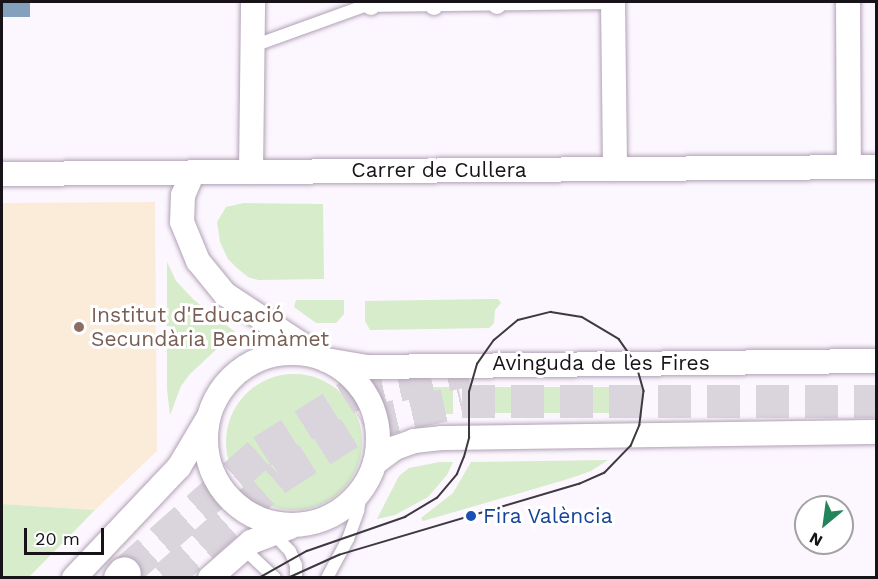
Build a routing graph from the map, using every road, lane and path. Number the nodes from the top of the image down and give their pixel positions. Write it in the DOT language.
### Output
graph roads {
  1 [pos="253,2"];
  2 [pos="613,2"];
  3 [pos="848,2"];
  4 [pos="497,3"];
  5 [pos="371,4"];
  6 [pos="434,4"];
  7 [pos="253,46"];
  8 [pos="849,167"];
  9 [pos="876,167"];
  10 [pos="615,169"];
  11 [pos="193,172"];
  12 [pos="251,172"];
  13 [pos="2,174"];
  14 [pos="322,358"];
  15 [pos="876,361"];
  16 [pos="213,407"];
  17 [pos="876,432"];
  18 [pos="375,463"];
  19 [pos="362,488"];
  20 [pos="283,528"];
  21 [pos="243,548"];
  22 [pos="74,578"];
  23 [pos="210,578"];
  24 [pos="275,578"];
  25 [pos="296,578"];
  26 [pos="327,578"];
  1 -- 7 [label="street"];
  2 -- 4 [label="lane"];
  2 -- 10 [label="street"];
  3 -- 8 [label="street"];
  4 -- 6 [label="lane"];
  5 -- 6 [label="lane"];
  5 -- 7 [label="lane"];
  7 -- 12 [label="street"];
  8 -- 9 [label="street, Carrer de Cullera"];
  8 -- 10 [label="street, Carrer de Cullera"];
  10 -- 12 [label="street, Carrer de Cullera"];
  11 -- 12 [label="street, Carrer de Cullera"];
  11 -- 13 [label="street, Carrer de Cullera"];
  11 -- 14 [label="street"];
  14 -- 15 [label="street, Avinguda de les Fires"];
  14 -- 16 [label="street"];
  14 -- 18 [label="street"];
  16 -- 20 [label="street"];
  16 -- 22 [label="street"];
  17 -- 18 [label="street"];
  18 -- 19 [label="street"];
  19 -- 20 [label="street"];
  19 -- 26 [label="lane"];
  20 -- 21 [label="street"];
  20 -- 25 [label="lane"];
  21 -- 23 [label="street"];
  21 -- 24 [label="lane"];
}
